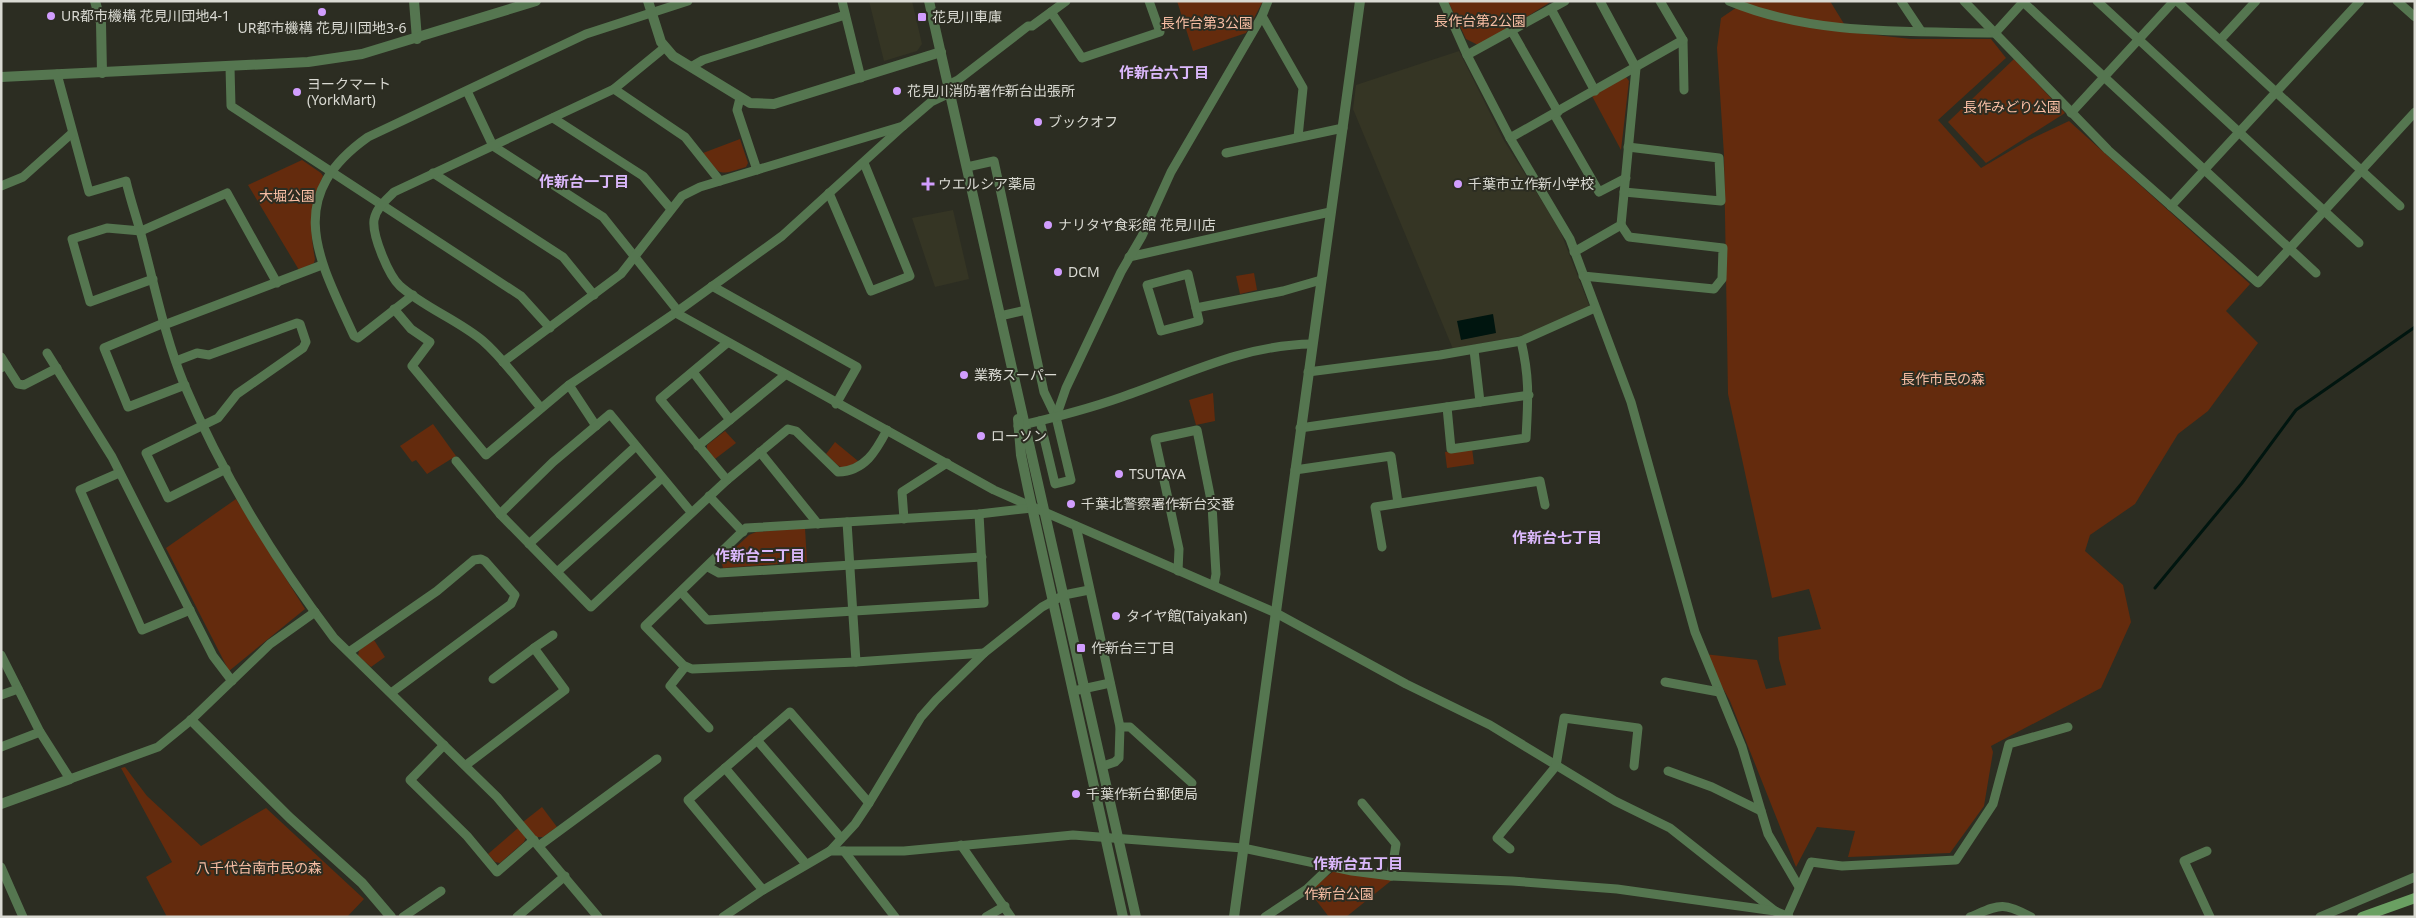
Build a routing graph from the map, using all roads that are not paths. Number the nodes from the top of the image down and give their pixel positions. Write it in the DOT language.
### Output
graph roads {
  1 [pos="95,1"];
  2 [pos="414,1"];
  3 [pos="536,1"];
  4 [pos="648,1"];
  5 [pos="688,1"];
  6 [pos="842,1"];
  7 [pos="929,1"];
  8 [pos="1066,1"];
  9 [pos="1149,1"];
  10 [pos="1268,1"];
  11 [pos="1360,1"];
  12 [pos="1443,1"];
  13 [pos="1565,1"];
  14 [pos="1600,1"];
  15 [pos="1660,1"];
  16 [pos="1729,1"];
  17 [pos="1901,1"];
  18 [pos="1964,1"];
  19 [pos="2097,1"];
  20 [pos="2176,1"];
  21 [pos="2256,1"];
  22 [pos="2360,1"];
  23 [pos="2397,1"];
  24 [pos="2023,2"];
  25 [pos="1551,9"];
  26 [pos="1051,12"];
  27 [pos="652,13"];
  28 [pos="845,15"];
  29 [pos="1262,16"];
  30 [pos="2415,17"];
  31 [pos="1511,30"];
  32 [pos="1921,31"];
  33 [pos="1995,33"];
  34 [pos="417,39"];
  35 [pos="1683,40"];
  36 [pos="2139,40"];
  37 [pos="2220,40"];
  38 [pos="664,48"];
  39 [pos="941,52"];
  40 [pos="1467,55"];
  41 [pos="230,67"];
  42 [pos="691,67"];
  43 [pos="1636,68"];
  44 [pos="102,73"];
  45 [pos="57,74"];
  46 [pos="1,77"];
  47 [pos="2104,77"];
  48 [pos="861,78"];
  49 [pos="614,89"];
  50 [pos="949,89"];
  51 [pos="1684,90"];
  52 [pos="467,91"];
  53 [pos="1595,91"];
  54 [pos="2276,92"];
  55 [pos="740,98"];
  56 [pos="2415,112"];
  57 [pos="1556,113"];
  58 [pos="2071,113"];
  59 [pos="553,118"];
  60 [pos="903,126"];
  61 [pos="1343,128"];
  62 [pos="2239,132"];
  63 [pos="71,134"];
  64 [pos="1298,137"];
  65 [pos="1510,138"];
  66 [pos="493,146"];
  67 [pos="1628,147"];
  68 [pos="1226,153"];
  69 [pos="864,163"];
  70 [pos="967,167"];
  71 [pos="756,170"];
  72 [pos="2205,170"];
  73 [pos="2361,170"];
  74 [pos="330,172"];
  75 [pos="434,173"];
  76 [pos="1626,178"];
  77 [pos="720,181"];
  78 [pos="1,186"];
  79 [pos="1624,192"];
  80 [pos="829,193"];
  81 [pos="380,205"];
  82 [pos="2171,206"];
  83 [pos="2400,206"];
  84 [pos="671,209"];
  85 [pos="2324,211"];
  86 [pos="1330,212"];
  87 [pos="1621,225"];
  88 [pos="141,231"];
  89 [pos="2360,243"];
  90 [pos="2290,248"];
  91 [pos="1574,252"];
  92 [pos="636,257"];
  93 [pos="1129,257"];
  94 [pos="322,265"];
  95 [pos="2316,273"];
  96 [pos="1583,276"];
  97 [pos="153,279"];
  98 [pos="1321,280"];
  99 [pos="277,283"];
  100 [pos="712,286"];
  101 [pos="594,294"];
  102 [pos="413,295"];
  103 [pos="1196,308"];
  104 [pos="1595,308"];
  105 [pos="394,309"];
  106 [pos="1026,310"];
  107 [pos="677,312"];
  108 [pos="1000,316"];
  109 [pos="164,324"];
  110 [pos="550,328"];
  111 [pos="1521,341"];
  112 [pos="727,343"];
  113 [pos="1312,344"];
  114 [pos="1474,350"];
  115 [pos="47,352"];
  116 [pos="176,360"];
  117 [pos="503,362"];
  118 [pos="3,364"];
  119 [pos="57,368"];
  120 [pos="693,372"];
  121 [pos="1308,372"];
  122 [pos="785,375"];
  123 [pos="185,385"];
  124 [pos="569,385"];
  125 [pos="1530,395"];
  126 [pos="1480,402"];
  127 [pos="836,404"];
  128 [pos="1447,407"];
  129 [pos="541,408"];
  130 [pos="1056,418"];
  131 [pos="730,420"];
  132 [pos="1040,421"];
  133 [pos="1021,425"];
  134 [pos="204,426"];
  135 [pos="596,426"];
  136 [pos="1300,428"];
  137 [pos="887,430"];
  138 [pos="636,446"];
  139 [pos="698,446"];
  140 [pos="760,452"];
  141 [pos="456,461"];
  142 [pos="947,464"];
  143 [pos="226,469"];
  144 [pos="1295,470"];
  145 [pos="119,473"];
  146 [pos="662,478"];
  147 [pos="727,480"];
  148 [pos="709,496"];
  149 [pos="1398,503"];
  150 [pos="1545,504"];
  151 [pos="1032,508"];
  152 [pos="691,512"];
  153 [pos="500,514"];
  154 [pos="979,514"];
  155 [pos="1045,514"];
  156 [pos="904,519"];
  157 [pos="847,522"];
  158 [pos="818,524"];
  159 [pos="1076,526"];
  160 [pos="743,532"];
  161 [pos="530,544"];
  162 [pos="1382,546"];
  163 [pos="982,557"];
  164 [pos="850,565"];
  165 [pos="708,566"];
  166 [pos="1178,571"];
  167 [pos="557,572"];
  168 [pos="1214,585"];
  169 [pos="1089,590"];
  170 [pos="681,592"];
  171 [pos="1064,595"];
  172 [pos="1054,602"];
  173 [pos="190,610"];
  174 [pos="852,610"];
  175 [pos="315,612"];
  176 [pos="1276,613"];
  177 [pos="553,635"];
  178 [pos="534,648"];
  179 [pos="349,652"];
  180 [pos="984,653"];
  181 [pos="1,654"];
  182 [pos="856,662"];
  183 [pos="686,667"];
  184 [pos="494,679"];
  185 [pos="232,681"];
  186 [pos="1665,682"];
  187 [pos="1110,683"];
  188 [pos="1085,688"];
  189 [pos="18,689"];
  190 [pos="1073,691"];
  191 [pos="1718,692"];
  192 [pos="391,693"];
  193 [pos="1,695"];
  194 [pos="191,720"];
  195 [pos="1120,727"];
  196 [pos="2068,727"];
  197 [pos="709,728"];
  198 [pos="40,732"];
  199 [pos="757,740"];
  200 [pos="444,745"];
  201 [pos="1,747"];
  202 [pos="657,759"];
  203 [pos="466,765"];
  204 [pos="1103,766"];
  205 [pos="1556,766"];
  206 [pos="1634,766"];
  207 [pos="725,768"];
  208 [pos="1668,771"];
  209 [pos="70,778"];
  210 [pos="1192,783"];
  211 [pos="869,803"];
  212 [pos="1362,803"];
  213 [pos="1,804"];
  214 [pos="1761,811"];
  215 [pos="1106,837"];
  216 [pos="840,838"];
  217 [pos="1119,838"];
  218 [pos="537,843"];
  219 [pos="961,845"];
  220 [pos="1243,848"];
  221 [pos="1510,849"];
  222 [pos="2207,850"];
  223 [pos="830,851"];
  224 [pos="844,851"];
  225 [pos="806,864"];
  226 [pos="1331,866"];
  227 [pos="1,867"];
  228 [pos="565,876"];
  229 [pos="1391,876"];
  230 [pos="2415,877"];
  231 [pos="1799,887"];
  232 [pos="763,890"];
  233 [pos="441,891"];
  234 [pos="2415,898"];
  235 [pos="1004,906"];
  236 [pos="1775,911"];
  237 [pos="1788,916"];
  238 [pos="23,917"];
  239 [pos="391,917"];
  240 [pos="403,917"];
  241 [pos="517,917"];
  242 [pos="598,917"];
  243 [pos="723,917"];
  244 [pos="896,917"];
  245 [pos="986,917"];
  246 [pos="1011,917"];
  247 [pos="1123,917"];
  248 [pos="1136,917"];
  249 [pos="1234,917"];
  250 [pos="1265,917"];
  251 [pos="1970,917"];
  252 [pos="2031,917"];
  253 [pos="2210,917"];
  254 [pos="2320,917"];
  255 [pos="2362,917"];
  1 -- 44 [label="street"];
  2 -- 34 [label="street"];
  3 -- 34 [label="street"];
  4 -- 27 [label="street"];
  5 -- 27 [label="street"];
  6 -- 28 [label="street"];
  7 -- 39 [label="street"];
  8 -- 26 [label="street"];
  9 -- 26 [label="street"];
  10 -- 29 [label="street"];
  11 -- 61 [label="street"];
  12 -- 40 [label="street"];
  13 -- 25 [label="street"];
  14 -- 43 [label="street"];
  15 -- 35 [label="street"];
  16 -- 32 [label="street"];
  17 -- 32 [label="street"];
  18 -- 33 [label="street"];
  19 -- 36 [label="street"];
  20 -- 36 [label="street"];
  20 -- 37 [label="street"];
  21 -- 37 [label="street"];
  22 -- 54 [label="street"];
  23 -- 30 [label="street"];
  24 -- 33 [label="street"];
  24 -- 47 [label="street"];
  25 -- 31 [label="street"];
  25 -- 53 [label="street"];
  26 -- 50 [label="street"];
  27 -- 38 [label="street"];
  27 -- 52 [label="street"];
  28 -- 42 [label="street"];
  28 -- 48 [label="street"];
  29 -- 64 [label="street"];
  29 -- 93 [label="street"];
  31 -- 40 [label="street"];
  31 -- 57 [label="street"];
  32 -- 33 [label="street"];
  33 -- 58 [label="street"];
  34 -- 41 [label="street"];
  35 -- 43 [label="street"];
  35 -- 51 [label="street"];
  36 -- 47 [label="street"];
  36 -- 62 [label="street"];
  37 -- 54 [label="street"];
  38 -- 42 [label="street"];
  38 -- 49 [label="street"];
  39 -- 48 [label="street"];
  39 -- 50 [label="street"];
  40 -- 65 [label="street"];
  41 -- 44 [label="street"];
  41 -- 74 [label="street"];
  42 -- 55 [label="street"];
  43 -- 53 [label="street"];
  43 -- 67 [label="street"];
  44 -- 45 [label="street"];
  45 -- 46 [label="street"];
  45 -- 63 [label="street"];
  47 -- 58 [label="street"];
  47 -- 72 [label="street"];
  48 -- 55 [label="street"];
  49 -- 59 [label="street"];
  49 -- 77 [label="street"];
  50 -- 60 [label="street"];
  50 -- 70 [label="street"];
  52 -- 66 [label="street"];
  52 -- 74 [label="street"];
  53 -- 57 [label="street"];
  54 -- 62 [label="street"];
  54 -- 73 [label="street"];
  55 -- 71 [label="street"];
  56 -- 73 [label="street"];
  57 -- 65 [label="street"];
  57 -- 76 [label="street"];
  58 -- 82 [label="street"];
  59 -- 66 [label="street"];
  59 -- 84 [label="street"];
  60 -- 69 [label="street"];
  60 -- 71 [label="street"];
  61 -- 64 [label="street"];
  61 -- 86 [label="street"];
  62 -- 72 [label="street"];
  62 -- 85 [label="street"];
  63 -- 78 [label="street"];
  63 -- 88 [label="street"];
  64 -- 68 [label="street"];
  65 -- 91 [label="street"];
  66 -- 75 [label="street"];
  66 -- 92 [label="street"];
  67 -- 76 [label="street"];
  67 -- 79 [label="street"];
  69 -- 80 [label="street"];
  69 -- 80 [label="street"];
  70 -- 106 [label="street"];
  70 -- 108 [label="street"];
  71 -- 77 [label="street"];
  72 -- 82 [label="street"];
  72 -- 90 [label="street"];
  73 -- 83 [label="street"];
  73 -- 85 [label="street"];
  74 -- 81 [label="street"];
  74 -- 94 [label="street"];
  75 -- 81 [label="street"];
  75 -- 101 [label="street"];
  76 -- 79 [label="street"];
  77 -- 84 [label="street"];
  79 -- 87 [label="street"];
  80 -- 100 [label="street"];
  81 -- 102 [label="street"];
  81 -- 110 [label="street"];
  82 -- 90 [label="street"];
  84 -- 92 [label="street"];
  85 -- 89 [label="street"];
  85 -- 90 [label="street"];
  86 -- 93 [label="street"];
  86 -- 98 [label="street"];
  87 -- 91 [label="street"];
  87 -- 96 [label="street"];
  88 -- 97 [label="street"];
  88 -- 97 [label="street"];
  88 -- 99 [label="street"];
  90 -- 95 [label="street"];
  91 -- 96 [label="street"];
  92 -- 101 [label="street"];
  92 -- 107 [label="street"];
  93 -- 130 [label="street"];
  94 -- 99 [label="street"];
  94 -- 105 [label="street"];
  96 -- 104 [label="street"];
  97 -- 109 [label="street"];
  98 -- 103 [label="street"];
  98 -- 113 [label="street"];
  99 -- 109 [label="street"];
  100 -- 107 [label="street"];
  100 -- 127 [label="street"];
  101 -- 110 [label="street"];
  102 -- 105 [label="street"];
  102 -- 117 [label="street"];
  103 -- 103 [label="street"];
  104 -- 111 [label="street"];
  104 -- 191 [label="street"];
  105 -- 129 [label="street"];
  106 -- 108 [label="street"];
  106 -- 130 [label="street"];
  107 -- 112 [label="street"];
  107 -- 124 [label="street"];
  108 -- 133 [label="street"];
  109 -- 116 [label="street"];
  109 -- 123 [label="street"];
  110 -- 117 [label="street"];
  111 -- 114 [label="street"];
  111 -- 125 [label="street"];
  112 -- 120 [label="street"];
  112 -- 122 [label="street"];
  113 -- 121 [label="street"];
  113 -- 130 [label="street"];
  114 -- 121 [label="street"];
  114 -- 126 [label="street"];
  115 -- 119 [label="street"];
  116 -- 123 [label="street"];
  116 -- 134 [label="street"];
  117 -- 129 [label="street"];
  118 -- 119 [label="street"];
  119 -- 145 [label="street"];
  120 -- 131 [label="street"];
  120 -- 139 [label="street"];
  121 -- 136 [label="street"];
  122 -- 127 [label="street"];
  122 -- 131 [label="street"];
  123 -- 134 [label="street"];
  124 -- 129 [label="street"];
  124 -- 135 [label="street"];
  125 -- 126 [label="street"];
  125 -- 128 [label="street"];
  126 -- 128 [label="street"];
  127 -- 137 [label="street"];
  128 -- 136 [label="street"];
  130 -- 132 [label="street"];
  130 -- 132 [label="street"];
  131 -- 139 [label="street"];
  132 -- 133 [label="street"];
  133 -- 151 [label="street"];
  133 -- 155 [label="street"];
  134 -- 143 [label="street"];
  134 -- 143 [label="street"];
  135 -- 138 [label="street"];
  135 -- 153 [label="street"];
  136 -- 144 [label="street"];
  137 -- 140 [label="street"];
  137 -- 142 [label="street"];
  138 -- 146 [label="street"];
  138 -- 161 [label="street"];
  139 -- 147 [label="street"];
  140 -- 147 [label="street"];
  140 -- 158 [label="street"];
  141 -- 153 [label="street"];
  142 -- 151 [label="street"];
  142 -- 156 [label="street"];
  143 -- 175 [label="street"];
  144 -- 149 [label="street"];
  144 -- 176 [label="street"];
  145 -- 173 [label="street"];
  145 -- 173 [label="street"];
  146 -- 152 [label="street"];
  146 -- 167 [label="street"];
  147 -- 148 [label="street"];
  148 -- 152 [label="street"];
  148 -- 160 [label="street"];
  149 -- 150 [label="street"];
  149 -- 162 [label="street"];
  151 -- 154 [label="street"];
  151 -- 155 [label="street"];
  151 -- 172 [label="street"];
  152 -- 167 [label="street"];
  153 -- 161 [label="street"];
  154 -- 156 [label="street"];
  154 -- 163 [label="street"];
  155 -- 159 [label="street"];
  155 -- 171 [label="street"];
  156 -- 157 [label="street"];
  157 -- 158 [label="street"];
  157 -- 164 [label="street"];
  158 -- 160 [label="street"];
  159 -- 166 [label="street"];
  159 -- 169 [label="street"];
  160 -- 165 [label="street"];
  161 -- 167 [label="street"];
  163 -- 164 [label="street"];
  163 -- 174 [label="street"];
  164 -- 165 [label="street"];
  164 -- 174 [label="street"];
  165 -- 170 [label="street"];
  166 -- 168 [label="street"];
  166 -- 168 [label="street"];
  168 -- 176 [label="street"];
  169 -- 171 [label="street"];
  169 -- 187 [label="street"];
  170 -- 174 [label="street"];
  170 -- 183 [label="street"];
  171 -- 172 [label="street"];
  171 -- 188 [label="street"];
  172 -- 180 [label="street"];
  172 -- 190 [label="street"];
  173 -- 185 [label="street"];
  174 -- 182 [label="street"];
  175 -- 179 [label="street"];
  175 -- 185 [label="street"];
  176 -- 205 [label="street"];
  176 -- 220 [label="street"];
  177 -- 178 [label="street"];
  178 -- 184 [label="street"];
  178 -- 203 [label="street"];
  179 -- 192 [label="street"];
  179 -- 192 [label="street"];
  180 -- 182 [label="street"];
  180 -- 211 [label="street"];
  181 -- 189 [label="street"];
  182 -- 183 [label="street"];
  183 -- 197 [label="street"];
  185 -- 194 [label="street"];
  186 -- 191 [label="street"];
  187 -- 188 [label="street"];
  187 -- 195 [label="street"];
  188 -- 190 [label="street"];
  188 -- 204 [label="street"];
  189 -- 193 [label="street"];
  189 -- 198 [label="street"];
  190 -- 215 [label="street"];
  191 -- 214 [label="street"];
  192 -- 200 [label="street"];
  194 -- 209 [label="street"];
  194 -- 239 [label="street"];
  195 -- 204 [label="street"];
  195 -- 210 [label="street"];
  196 -- 231 [label="street"];
  198 -- 201 [label="street"];
  198 -- 209 [label="street"];
  199 -- 207 [label="street"];
  199 -- 211 [label="street"];
  199 -- 216 [label="street"];
  200 -- 203 [label="street"];
  200 -- 218 [label="street"];
  202 -- 218 [label="street"];
  203 -- 218 [label="street"];
  204 -- 217 [label="street"];
  205 -- 206 [label="street"];
  205 -- 221 [label="street"];
  205 -- 236 [label="street"];
  207 -- 225 [label="street"];
  207 -- 232 [label="street"];
  208 -- 214 [label="street"];
  209 -- 213 [label="street"];
  211 -- 216 [label="street"];
  212 -- 229 [label="street"];
  214 -- 231 [label="street"];
  215 -- 217 [label="street"];
  215 -- 219 [label="street"];
  215 -- 247 [label="street"];
  216 -- 223 [label="street"];
  217 -- 220 [label="street"];
  217 -- 248 [label="street"];
  218 -- 228 [label="street"];
  219 -- 224 [label="street"];
  219 -- 235 [label="street"];
  220 -- 226 [label="street"];
  220 -- 249 [label="street"];
  222 -- 253 [label="street"];
  223 -- 224 [label="street"];
  223 -- 225 [label="street"];
  224 -- 244 [label="street"];
  225 -- 232 [label="street"];
  226 -- 229 [label="street"];
  226 -- 250 [label="street"];
  227 -- 238 [label="street"];
  228 -- 241 [label="street"];
  228 -- 242 [label="street"];
  229 -- 236 [label="street"];
  230 -- 254 [label="street"];
  231 -- 237 [label="street"];
  232 -- 243 [label="street"];
  233 -- 240 [label="street"];
  234 -- 255 [label="main road"];
  235 -- 245 [label="street"];
  235 -- 246 [label="street"];
  236 -- 237 [label="street"];
  251 -- 252 [label="street"];
}
